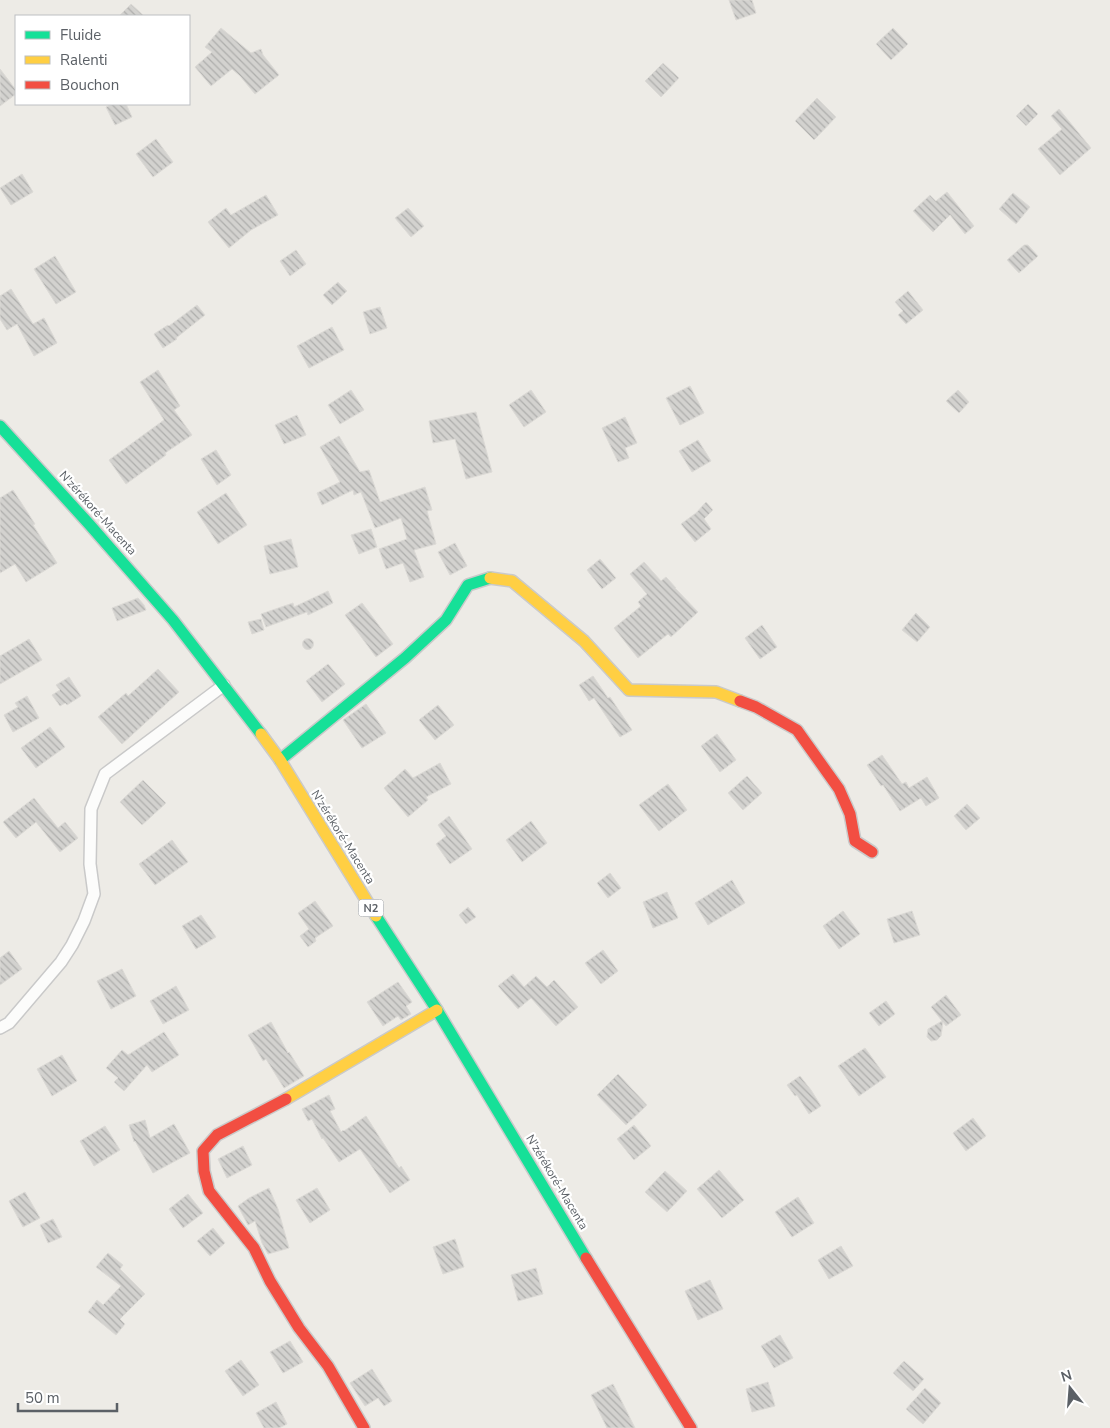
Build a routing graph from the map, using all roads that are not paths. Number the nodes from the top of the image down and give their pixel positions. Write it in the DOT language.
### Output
graph roads {
  1 [pos="0,426"];
  2 [pos="224,685"];
  3 [pos="280,760"];
  4 [pos="872,852"];
  5 [pos="438,1010"];
  6 [pos="0,1028"];
  7 [pos="364,1428"];
  8 [pos="691,1428"];
  1 -- 2 [label="main road, N'zérékoré-Macenta / N2"];
  2 -- 3 [label="main road, N'zérékoré-Macenta / N2"];
  2 -- 6 [label="street"];
  3 -- 4 [label="main road"];
  3 -- 5 [label="main road, N'zérékoré-Macenta / N2"];
  5 -- 7 [label="main road"];
  5 -- 8 [label="main road, N'zérékoré-Macenta / N2"];
}
